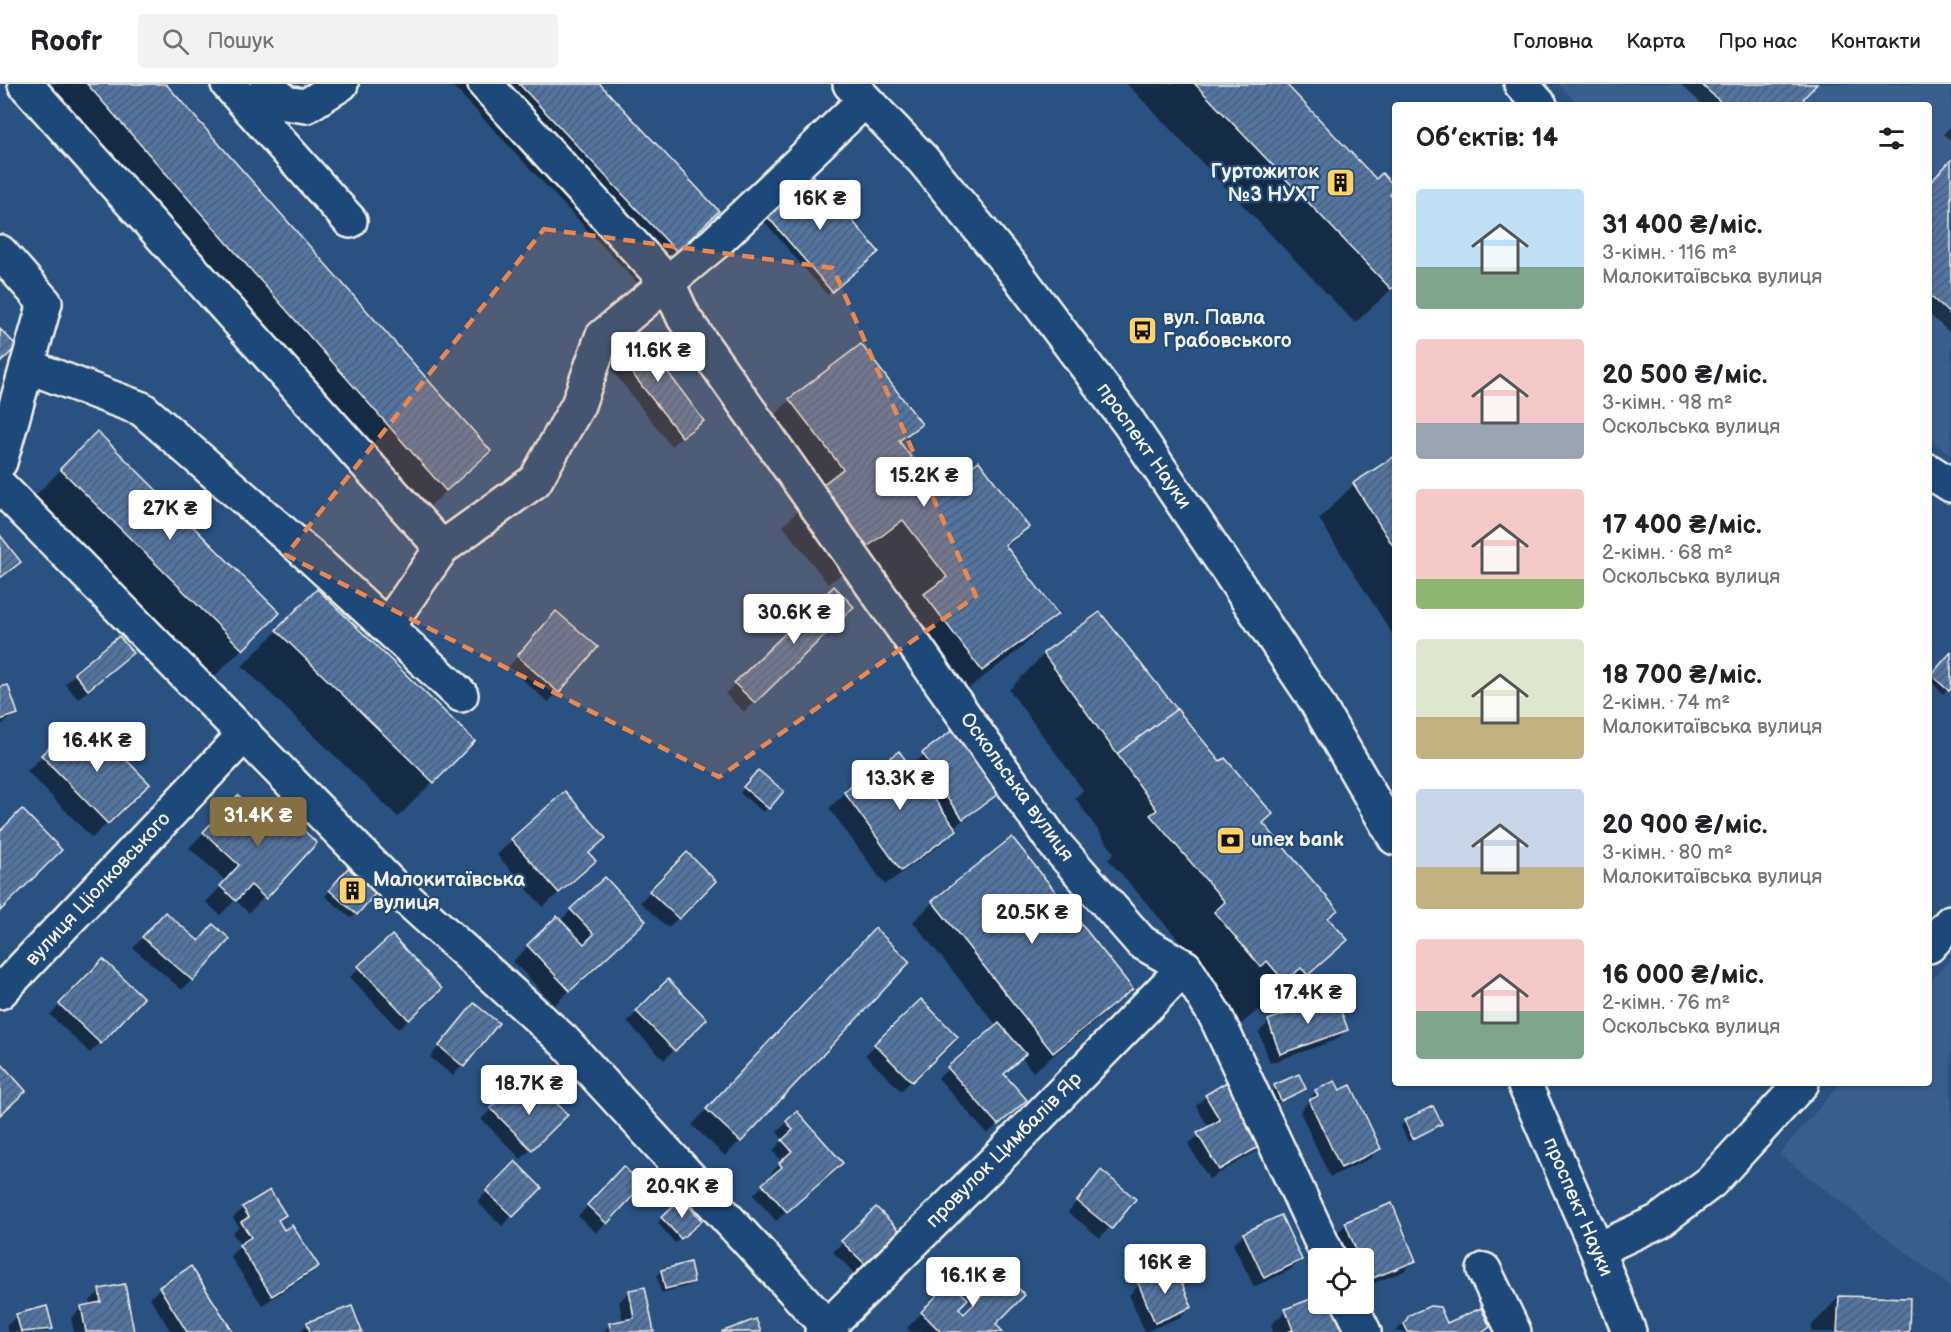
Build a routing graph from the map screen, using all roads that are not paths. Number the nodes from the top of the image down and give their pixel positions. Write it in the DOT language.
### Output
graph roads {
  1 [pos="25,84"];
  2 [pos="228,84"];
  3 [pos="267,84"];
  4 [pos="341,84"];
  5 [pos="485,84"];
  6 [pos="1521,84"];
  7 [pos="858,92"];
  8 [pos="1537,102"];
  9 [pos="350,221"];
  10 [pos="0,252"];
  11 [pos="668,283"];
  12 [pos="27,366"];
  13 [pos="0,462"];
  14 [pos="1932,473"];
  15 [pos="1951,485"];
  16 [pos="0,486"];
  17 [pos="442,548"];
  18 [pos="387,627"];
  19 [pos="461,695"];
  20 [pos="245,734"];
  21 [pos="1392,833"];
  22 [pos="1951,922"];
  23 [pos="1932,943"];
  24 [pos="1185,967"];
  25 [pos="0,992"];
  26 [pos="1525,1086"];
  27 [pos="1799,1086"];
  28 [pos="1324,1248"];
  29 [pos="1598,1250"];
  30 [pos="1484,1270"];
  31 [pos="1355,1314"];
  32 [pos="827,1330"];
  33 [pos="1364,1332"];
  34 [pos="1514,1332"];
  35 [pos="1629,1332"];
  1 -- 17 [label="street"];
  2 -- 9 [label="street"];
  3 -- 4 [label="street"];
  5 -- 11 [label="street, Оскольська вулиця"];
  6 -- 8 [label="street"];
  7 -- 11 [label="street"];
  7 -- 21 [label="street, проспект Науки"];
  10 -- 12 [label="street"];
  11 -- 17 [label="street"];
  11 -- 24 [label="street, Оскольська вулиця"];
  12 -- 13 [label="street"];
  12 -- 18 [label="street"];
  14 -- 15 [label="street"];
  16 -- 20 [label="street"];
  17 -- 18 [label="street"];
  18 -- 19 [label="street"];
  20 -- 25 [label="street, вулиця Ціолковського"];
  20 -- 32 [label="street"];
  22 -- 23 [label="street"];
  24 -- 28 [label="street, Оскольська вулиця"];
  24 -- 32 [label="street, провулок Цимбалів Яр"];
  26 -- 29 [label="street, проспект Науки"];
  27 -- 29 [label="street"];
  29 -- 35 [label="street, проспект Науки"];
  30 -- 34 [label="street"];
  31 -- 33 [label="street"];
}
